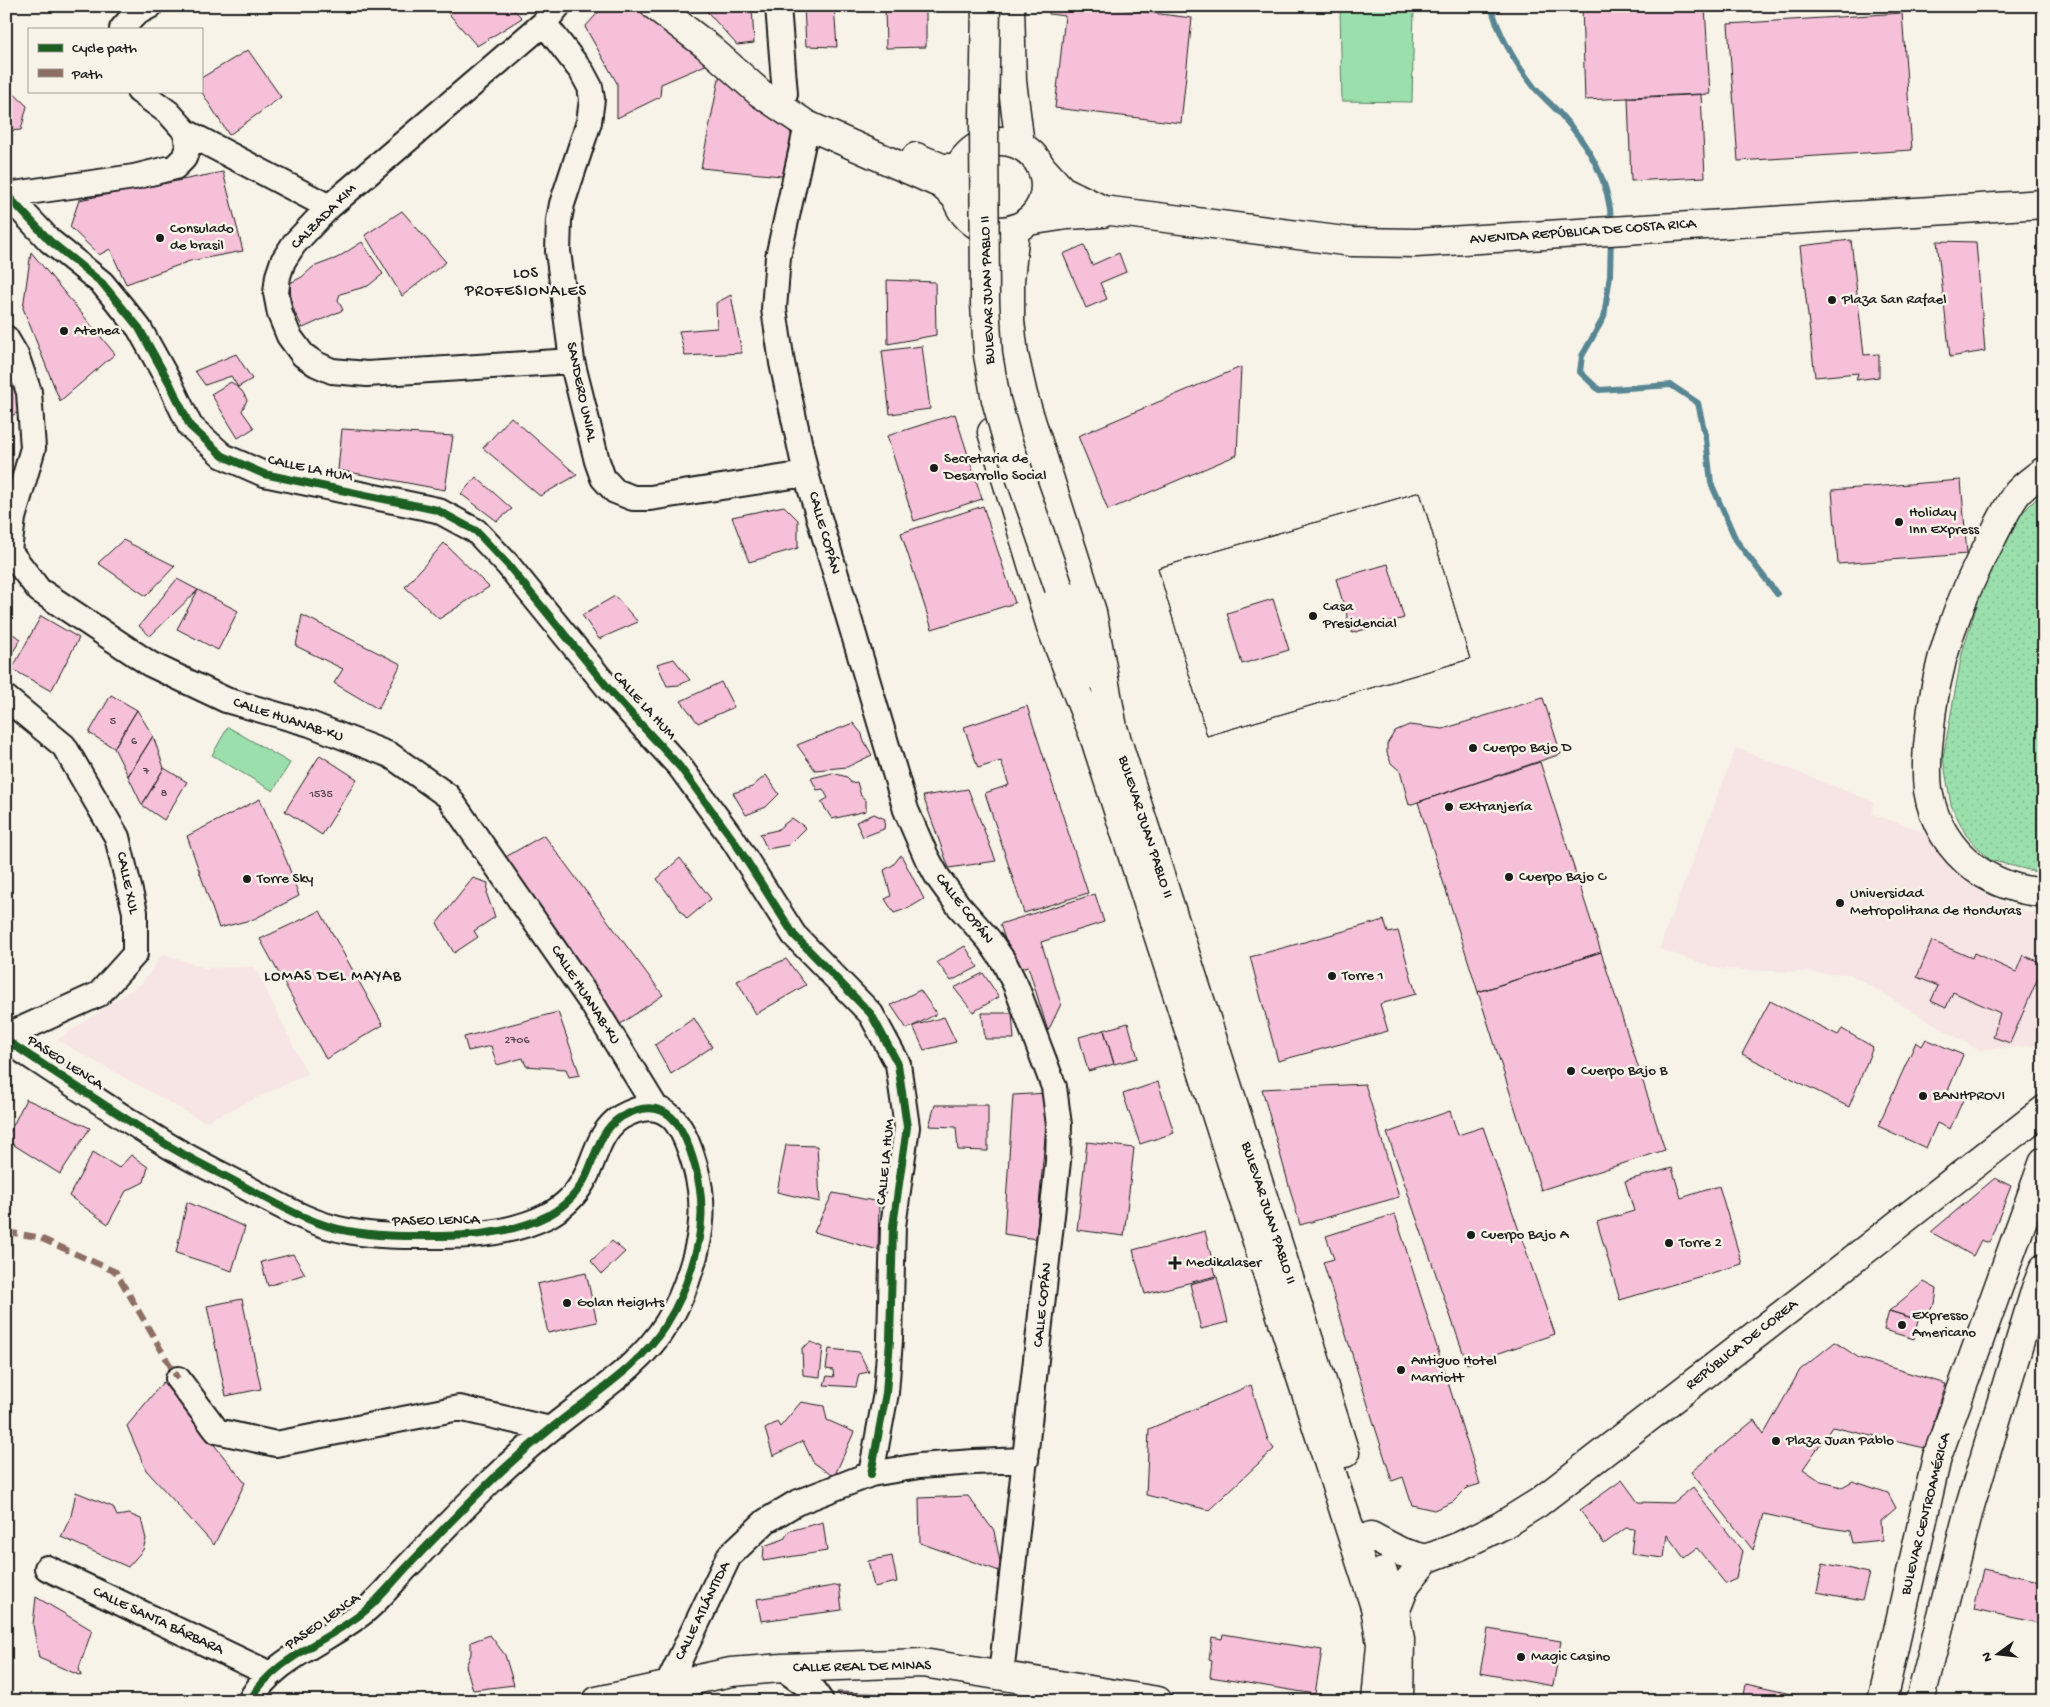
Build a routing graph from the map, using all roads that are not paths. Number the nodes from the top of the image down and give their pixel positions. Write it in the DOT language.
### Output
graph roads {
  1 [pos="150,6"];
  2 [pos="655,6"];
  3 [pos="778,6"];
  4 [pos="977,6"];
  5 [pos="986,6"];
  6 [pos="1010,6"];
  7 [pos="551,14"];
  8 [pos="123,28"];
  9 [pos="706,45"];
  10 [pos="140,92"];
  11 [pos="785,94"];
  12 [pos="807,126"];
  13 [pos="186,132"];
  14 [pos="1020,145"];
  15 [pos="962,162"];
  16 [pos="1041,167"];
  17 [pos="6,194"];
  18 [pos="956,198"];
  19 [pos="2044,204"];
  20 [pos="329,207"];
  21 [pos="1124,212"];
  22 [pos="973,222"];
  23 [pos="1022,225"];
  24 [pos="6,338"];
  25 [pos="572,361"];
  26 [pos="2044,471"];
  27 [pos="806,474"];
  28 [pos="6,698"];
  29 [pos="1103,731"];
  30 [pos="2044,892"];
  31 [pos="6,1036"];
  32 [pos="6,1040"];
  33 [pos="656,1108"];
  34 [pos="2044,1110"];
  35 [pos="2044,1162"];
  36 [pos="2044,1268"];
  37 [pos="178,1379"];
  38 [pos="550,1429"];
  39 [pos="1026,1460"];
  40 [pos="870,1474"];
  41 [pos="1371,1536"];
  42 [pos="1426,1559"];
  43 [pos="47,1568"];
  44 [pos="1395,1612"];
  45 [pos="782,1668"];
  46 [pos="270,1674"];
  47 [pos="1001,1675"];
  48 [pos="667,1686"];
  49 [pos="1381,1699"];
  50 [pos="250,1701"];
  51 [pos="597,1701"];
  52 [pos="821,1701"];
  53 [pos="1158,1701"];
  54 [pos="1882,1701"];
  55 [pos="1920,1701"];
  1 -- 8 [label="street"];
  2 -- 9 [label="main road"];
  3 -- 11 [label="street"];
  4 -- 15 [label="main road"];
  5 -- 29 [label="main road, BULEVAR JUAN PABLO II, bridge"];
  6 -- 14 [label="main road"];
  7 -- 20 [label="street, CALZADA KIM"];
  7 -- 25 [label="street, SANDERO UNIAL"];
  9 -- 11 [label="main road"];
  9 -- 12 [label="main road"];
  10 -- 13 [label="street"];
  11 -- 15 [label="main road"];
  12 -- 18 [label="main road"];
  12 -- 27 [label="street, CALLE COPÁN"];
  13 -- 17 [label="street"];
  13 -- 20 [label="street"];
  14 -- 15 [label="main road"];
  14 -- 16 [label="main road"];
  15 -- 18 [label="main road"];
  16 -- 21 [label="main road, AVENIDA REPÚBLICA DE COSTA RICA"];
  16 -- 23 [label="main road"];
  17 -- 40 [label="street, CALLE LA HUM"];
  18 -- 22 [label="main road"];
  19 -- 21 [label="main road, AVENIDA REPÚBLICA DE COSTA RICA"];
  20 -- 25 [label="street, CALZADA KIM"];
  21 -- 23 [label="main road, AVENIDA REPÚBLICA DE COSTA RICA"];
  22 -- 23 [label="main road"];
  22 -- 29 [label="main road, BULEVAR JUAN PABLO II"];
  23 -- 29 [label="main road, BULEVAR JUAN PABLO II"];
  24 -- 33 [label="street, CALLE HUANAB-KU"];
  25 -- 27 [label="street, SANDERO UNIAL"];
  26 -- 30 [label="main road"];
  27 -- 39 [label="street, CALLE COPÁN"];
  28 -- 31 [label="street, CALLE XUL"];
  29 -- 41 [label="main road, BULEVAR JUAN PABLO II"];
  29 -- 49 [label="main road, BULEVAR JUAN PABLO II"];
  32 -- 33 [label="street, PASEO LENCA"];
  33 -- 38 [label="street, PASEO LENCA"];
  34 -- 42 [label="main road, REPÚBLICA DE COREA"];
  35 -- 54 [label="main road, BULEVAR CENTROAMÉRICA"];
  36 -- 55 [label="main road"];
  37 -- 38 [label="street"];
  38 -- 46 [label="street, PASEO LENCA"];
  39 -- 40 [label="street, CALLE ATLÁNTIDA"];
  39 -- 47 [label="street, CALLE COPÁN"];
  40 -- 48 [label="street, CALLE ATLÁNTIDA"];
  41 -- 42 [label="main road"];
  41 -- 44 [label="main road, BULEVAR JUAN PABLO II"];
  42 -- 44 [label="main road"];
  43 -- 46 [label="street, CALLE SANTA BÁRBARA"];
  44 -- 49 [label="main road, BULEVAR JUAN PABLO II"];
  45 -- 47 [label="main road, CALLE REAL DE MINAS"];
  45 -- 48 [label="main road, CALLE REAL DE MINAS"];
  45 -- 52 [label="street"];
  46 -- 50 [label="street, PASEO LENCA"];
  47 -- 53 [label="main road, CALLE REAL DE MINAS"];
  48 -- 51 [label="main road, CALLE REAL DE MINAS"];
}
